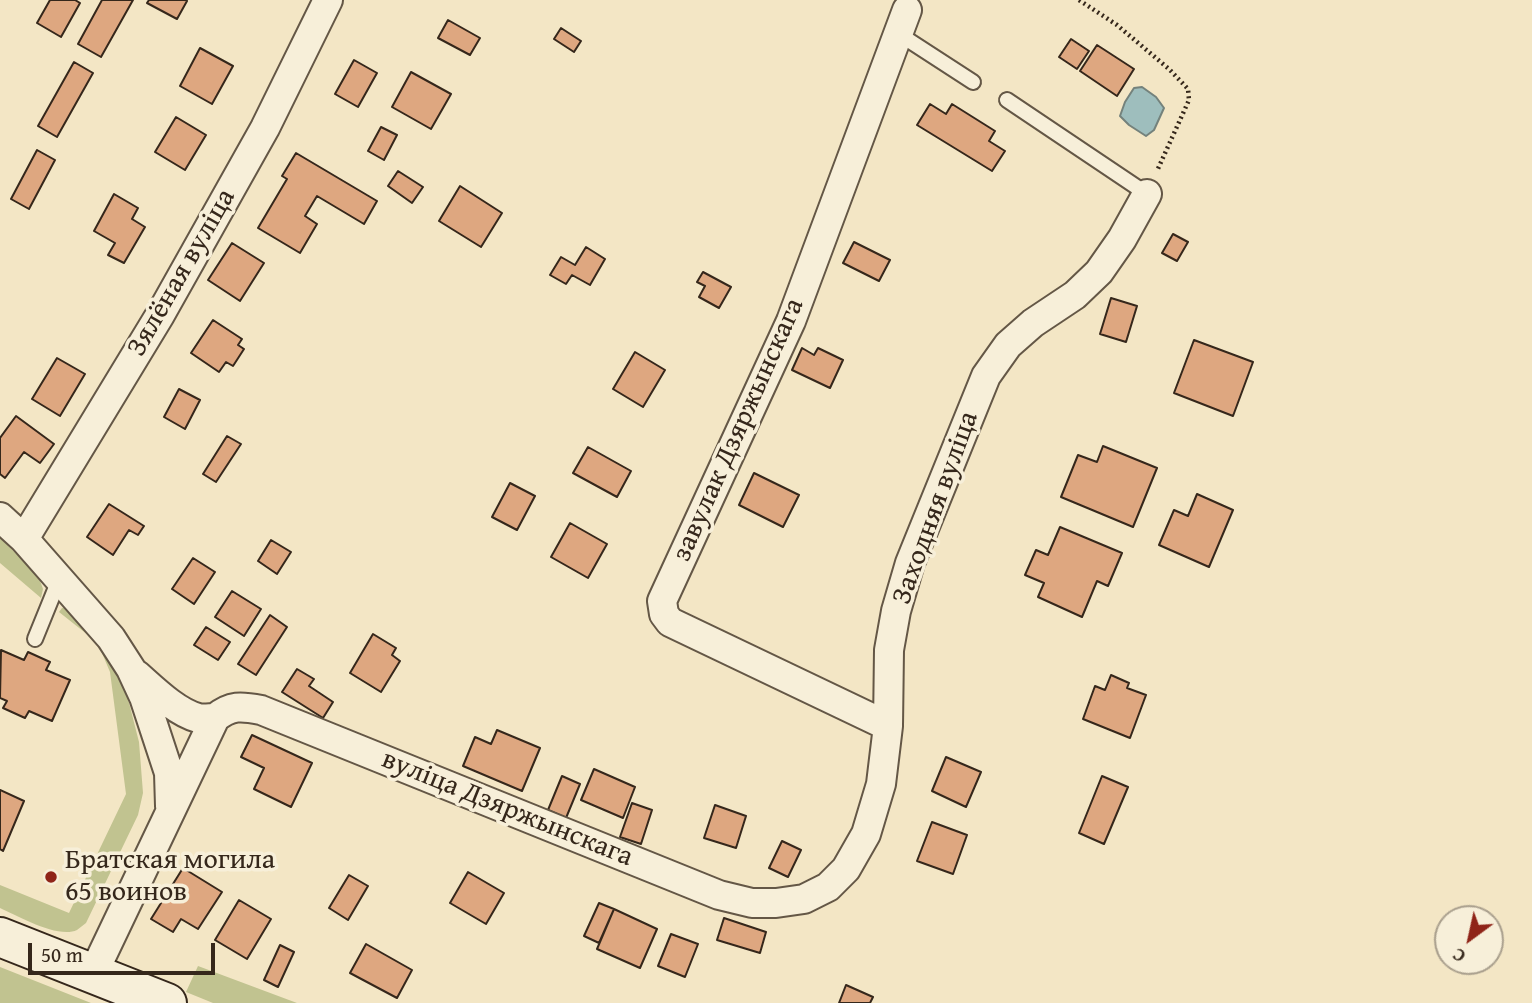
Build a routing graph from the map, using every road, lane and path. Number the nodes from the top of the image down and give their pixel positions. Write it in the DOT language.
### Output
graph roads {
  1 [pos="328,0"];
  2 [pos="1079,0"];
  3 [pos="903,22"];
  4 [pos="973,82"];
  5 [pos="1007,100"];
  6 [pos="1147,194"];
  7 [pos="0,517"];
  8 [pos="24,539"];
  9 [pos="59,580"];
  10 [pos="35,639"];
  11 [pos="131,669"];
  12 [pos="215,718"];
  13 [pos="888,726"];
  14 [pos="170,809"];
  15 [pos="804,899"];
  16 [pos="0,937"];
  17 [pos="93,974"];
  18 [pos="167,1003"];
  1 -- 8 [label="street, Зялёная вуліца"];
  2 -- 6 [label="path"];
  3 -- 4 [label="lane"];
  3 -- 13 [label="street, завулак Дзяржынскага"];
  5 -- 6 [label="lane"];
  6 -- 13 [label="street, Заходняя вуліца"];
  7 -- 8 [label="street"];
  8 -- 9 [label="street"];
  9 -- 10 [label="lane"];
  9 -- 11 [label="street"];
  11 -- 12 [label="street"];
  11 -- 14 [label="street"];
  12 -- 14 [label="street"];
  12 -- 15 [label="street, вуліца Дзяржынскага"];
  13 -- 15 [label="street, Заходняя вуліца"];
  14 -- 17 [label="street"];
  16 -- 17 [label="main road"];
  17 -- 18 [label="main road"];
}
